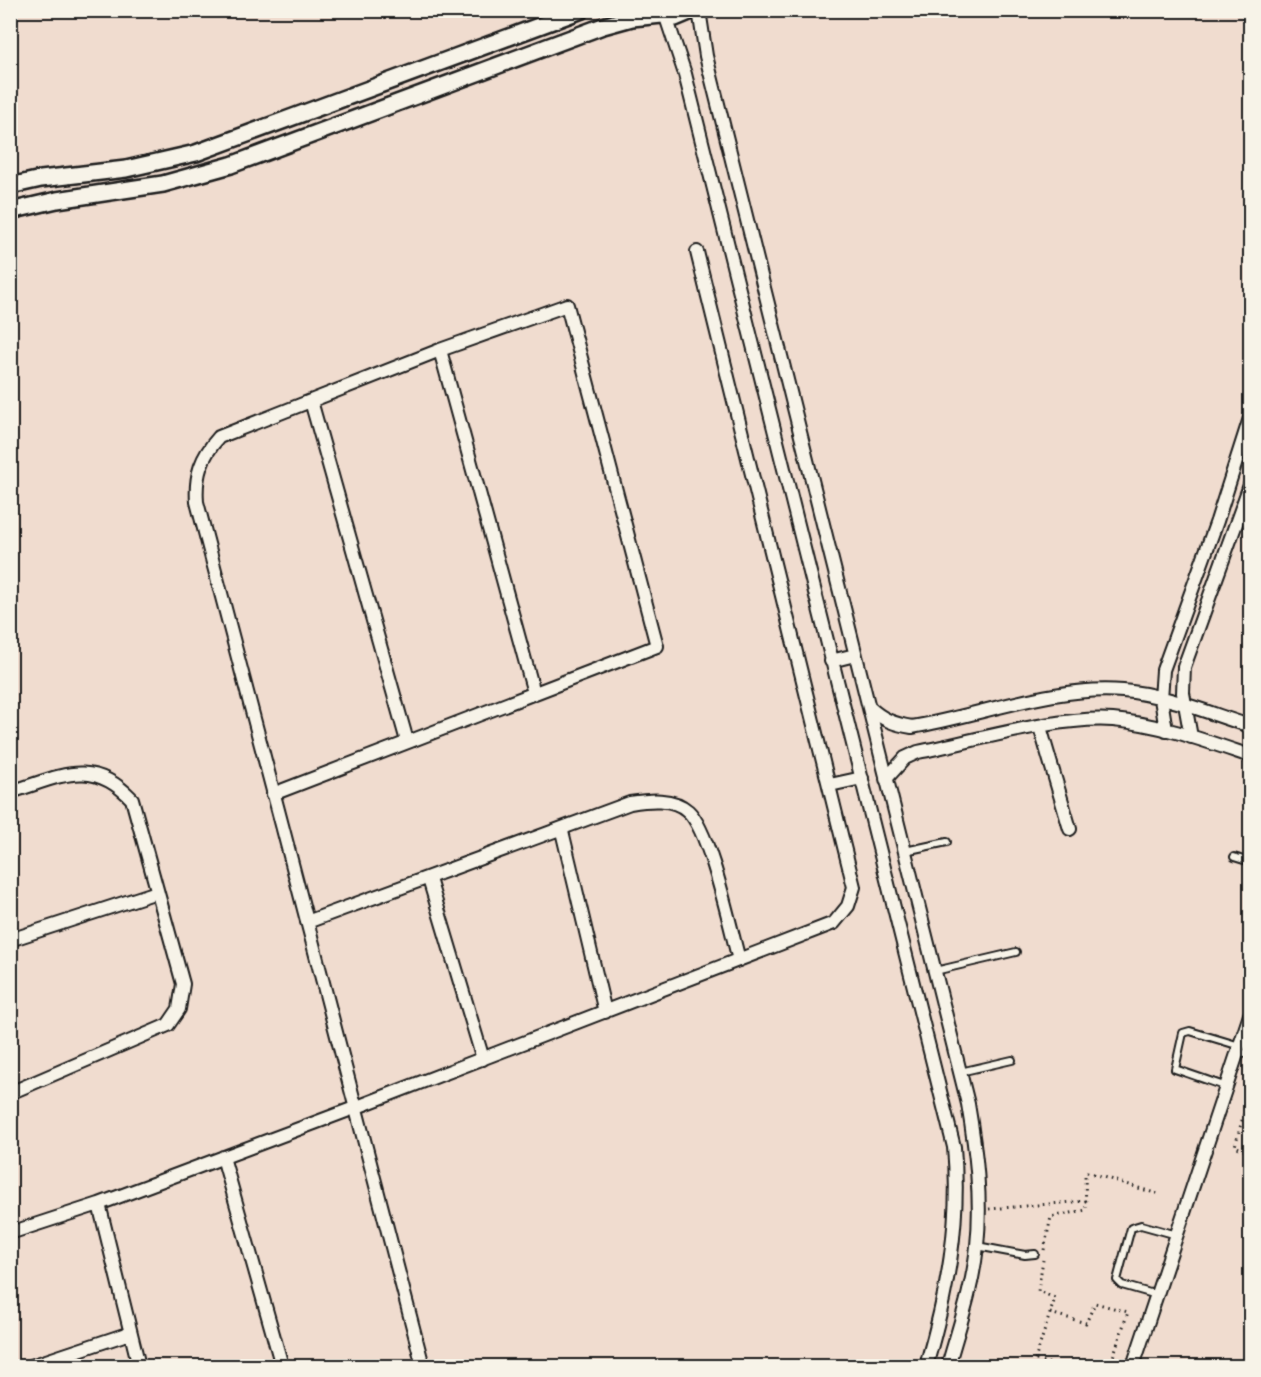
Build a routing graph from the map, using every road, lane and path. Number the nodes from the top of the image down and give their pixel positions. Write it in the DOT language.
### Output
graph roads {
  1 [pos="582,10"];
  2 [pos="694,10"];
  3 [pos="699,10"];
  4 [pos="661,14"];
  5 [pos="10,186"];
  6 [pos="10,211"];
  7 [pos="697,252"];
  8 [pos="440,350"];
  9 [pos="311,401"];
  10 [pos="1251,418"];
  11 [pos="1251,485"];
  12 [pos="855,655"];
  13 [pos="831,661"];
  14 [pos="534,693"];
  15 [pos="1161,699"];
  16 [pos="1185,706"];
  17 [pos="869,708"];
  18 [pos="1251,726"];
  19 [pos="1040,727"];
  20 [pos="1166,730"];
  21 [pos="1191,736"];
  22 [pos="407,741"];
  23 [pos="1251,756"];
  24 [pos="862,778"];
  25 [pos="886,779"];
  26 [pos="830,785"];
  27 [pos="10,792"];
  28 [pos="273,794"];
  29 [pos="896,821"];
  30 [pos="875,827"];
  31 [pos="1070,830"];
  32 [pos="562,831"];
  33 [pos="947,842"];
  34 [pos="904,851"];
  35 [pos="1234,857"];
  36 [pos="1251,862"];
  37 [pos="429,879"];
  38 [pos="157,892"];
  39 [pos="307,922"];
  40 [pos="10,940"];
  41 [pos="1016,952"];
  42 [pos="739,960"];
  43 [pos="934,971"];
  44 [pos="605,1012"];
  45 [pos="1251,1015"];
  46 [pos="1243,1051"];
  47 [pos="483,1059"];
  48 [pos="1012,1060"];
  49 [pos="960,1072"];
  50 [pos="1227,1087"];
  51 [pos="1251,1091"];
  52 [pos="10,1093"];
  53 [pos="1250,1097"];
  54 [pos="357,1107"];
  55 [pos="1251,1153"];
  56 [pos="223,1157"];
  57 [pos="1161,1195"];
  58 [pos="1086,1201"];
  59 [pos="99,1204"];
  60 [pos="979,1210"];
  61 [pos="10,1233"];
  62 [pos="1178,1235"];
  63 [pos="977,1246"];
  64 [pos="1035,1254"];
  65 [pos="1158,1295"];
  66 [pos="1050,1313"];
  67 [pos="130,1333"];
  68 [pos="1036,1360"];
  69 [pos="928,1361"];
  70 [pos="949,1364"];
  71 [pos="31,1366"];
  72 [pos="139,1366"];
  73 [pos="282,1366"];
  74 [pos="423,1366"];
  75 [pos="1034,1366"];
  76 [pos="1053,1366"];
  77 [pos="1059,1366"];
  78 [pos="1110,1366"];
  79 [pos="1133,1366"];
  1 -- 5 [label="street"];
  2 -- 4 [label="street"];
  3 -- 12 [label="street"];
  4 -- 6 [label="street"];
  4 -- 13 [label="street"];
  7 -- 26 [label="street"];
  8 -- 9 [label="street"];
  8 -- 14 [label="street"];
  8 -- 14 [label="street"];
  9 -- 22 [label="street"];
  9 -- 28 [label="street"];
  10 -- 15 [label="street"];
  11 -- 16 [label="street"];
  12 -- 13 [label="street"];
  12 -- 17 [label="street"];
  13 -- 24 [label="street"];
  14 -- 22 [label="street"];
  15 -- 16 [label="street"];
  15 -- 17 [label="street"];
  15 -- 20 [label="street"];
  16 -- 18 [label="street"];
  16 -- 21 [label="street"];
  17 -- 25 [label="street"];
  19 -- 20 [label="street"];
  19 -- 25 [label="street"];
  19 -- 31 [label="street"];
  20 -- 21 [label="street"];
  21 -- 23 [label="street"];
  22 -- 28 [label="street"];
  24 -- 26 [label="street"];
  24 -- 30 [label="street"];
  25 -- 29 [label="street"];
  26 -- 42 [label="street"];
  27 -- 38 [label="street"];
  28 -- 39 [label="street"];
  29 -- 30 [label="street"];
  29 -- 34 [label="street"];
  30 -- 69 [label="street"];
  32 -- 37 [label="street"];
  32 -- 42 [label="street"];
  32 -- 44 [label="street"];
  33 -- 34 [label="lane"];
  34 -- 43 [label="street"];
  35 -- 36 [label="lane"];
  37 -- 39 [label="street"];
  37 -- 47 [label="street"];
  38 -- 40 [label="street"];
  38 -- 52 [label="street"];
  39 -- 54 [label="street"];
  41 -- 43 [label="lane"];
  42 -- 44 [label="street"];
  43 -- 49 [label="street"];
  44 -- 47 [label="street"];
  45 -- 46 [label="street"];
  46 -- 50 [label="street"];
  46 -- 50 [label="lane"];
  47 -- 54 [label="street"];
  48 -- 49 [label="lane"];
  49 -- 60 [label="street"];
  50 -- 62 [label="street"];
  51 -- 53 [label="path"];
  53 -- 55 [label="path"];
  54 -- 56 [label="street"];
  54 -- 74 [label="street"];
  56 -- 59 [label="street"];
  56 -- 73 [label="street"];
  57 -- 58 [label="path"];
  58 -- 60 [label="path"];
  58 -- 66 [label="path"];
  59 -- 61 [label="street"];
  59 -- 67 [label="street"];
  60 -- 63 [label="street"];
  62 -- 65 [label="street"];
  62 -- 65 [label="lane"];
  63 -- 64 [label="lane"];
  63 -- 70 [label="street"];
  65 -- 79 [label="street"];
  66 -- 68 [label="path"];
  66 -- 78 [label="path"];
  67 -- 71 [label="street"];
  67 -- 72 [label="street"];
  68 -- 75 [label="path"];
  68 -- 76 [label="path"];
  69 -- 70 [label="street"];
  76 -- 77 [label="path"];
}
